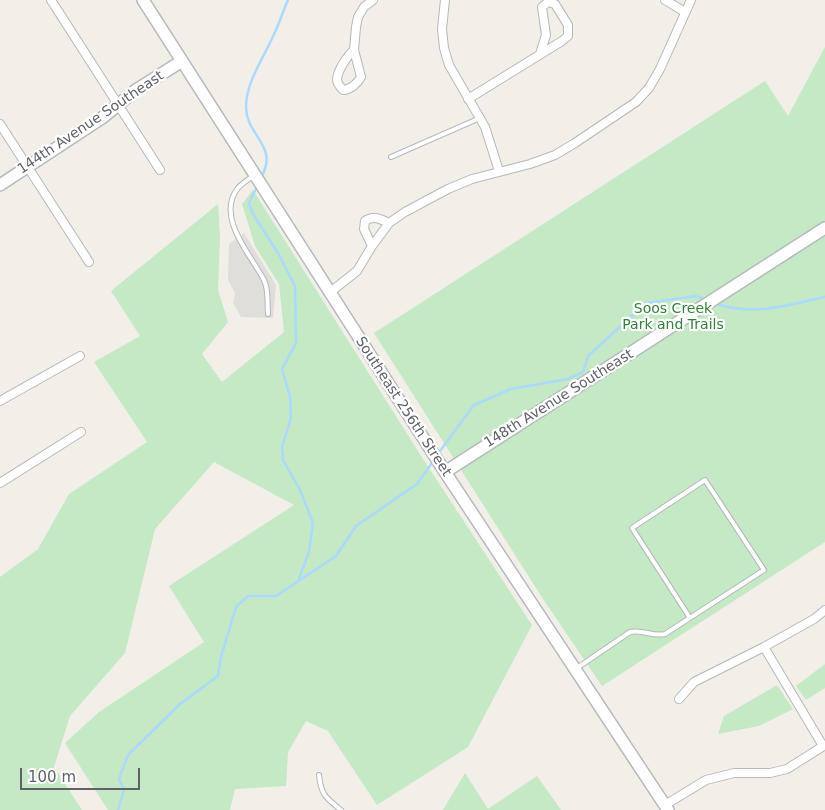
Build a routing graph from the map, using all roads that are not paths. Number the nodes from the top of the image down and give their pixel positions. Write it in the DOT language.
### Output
graph roads {
  1 [pos="51,0"];
  2 [pos="143,0"];
  3 [pos="373,0"];
  4 [pos="445,0"];
  5 [pos="665,0"];
  6 [pos="691,0"];
  7 [pos="685,12"];
  8 [pos="354,50"];
  9 [pos="540,54"];
  10 [pos="182,61"];
  11 [pos="468,99"];
  12 [pos="119,106"];
  13 [pos="480,118"];
  14 [pos="0,124"];
  15 [pos="391,157"];
  16 [pos="27,166"];
  17 [pos="160,170"];
  18 [pos="499,171"];
  19 [pos="255,174"];
  20 [pos="0,184"];
  21 [pos="389,223"];
  22 [pos="825,228"];
  23 [pos="372,246"];
  24 [pos="89,262"];
  25 [pos="329,292"];
  26 [pos="268,314"];
  27 [pos="80,356"];
  28 [pos="0,401"];
  29 [pos="81,432"];
  30 [pos="442,468"];
  31 [pos="0,483"];
  32 [pos="825,610"];
  33 [pos="690,618"];
  34 [pos="764,647"];
  35 [pos="575,669"];
  36 [pos="679,699"];
  37 [pos="824,746"];
  38 [pos="319,775"];
  39 [pos="666,807"];
  40 [pos="341,810"];
  1 -- 12 [label="street"];
  2 -- 10 [label="main road, Southeast 256th Street"];
  3 -- 8 [label="street"];
  4 -- 11 [label="street"];
  5 -- 7 [label="street"];
  6 -- 7 [label="street"];
  7 -- 18 [label="street"];
  8 -- 8 [label="street"];
  9 -- 9 [label="street"];
  9 -- 11 [label="street"];
  10 -- 12 [label="main road, 144th Avenue Southeast"];
  10 -- 19 [label="main road, Southeast 256th Street"];
  11 -- 13 [label="street"];
  12 -- 16 [label="main road, 144th Avenue Southeast"];
  12 -- 17 [label="street"];
  13 -- 15 [label="lane"];
  13 -- 18 [label="street"];
  14 -- 16 [label="street"];
  16 -- 20 [label="main road, 144th Avenue Southeast"];
  16 -- 24 [label="street"];
  18 -- 21 [label="street"];
  19 -- 25 [label="main road, Southeast 256th Street"];
  19 -- 26 [label="lane"];
  21 -- 23 [label="street"];
  21 -- 23 [label="street"];
  22 -- 30 [label="main road, 148th Avenue Southeast"];
  23 -- 25 [label="street"];
  25 -- 30 [label="main road, Southeast 256th Street"];
  27 -- 28 [label="street"];
  29 -- 31 [label="street"];
  30 -- 35 [label="main road, Southeast 256th Street"];
  32 -- 34 [label="street"];
  33 -- 33 [label="lane"];
  33 -- 35 [label="lane"];
  34 -- 36 [label="street"];
  34 -- 37 [label="street"];
  35 -- 39 [label="main road, Southeast 256th Street"];
  37 -- 39 [label="street"];
  38 -- 40 [label="lane"];
}
